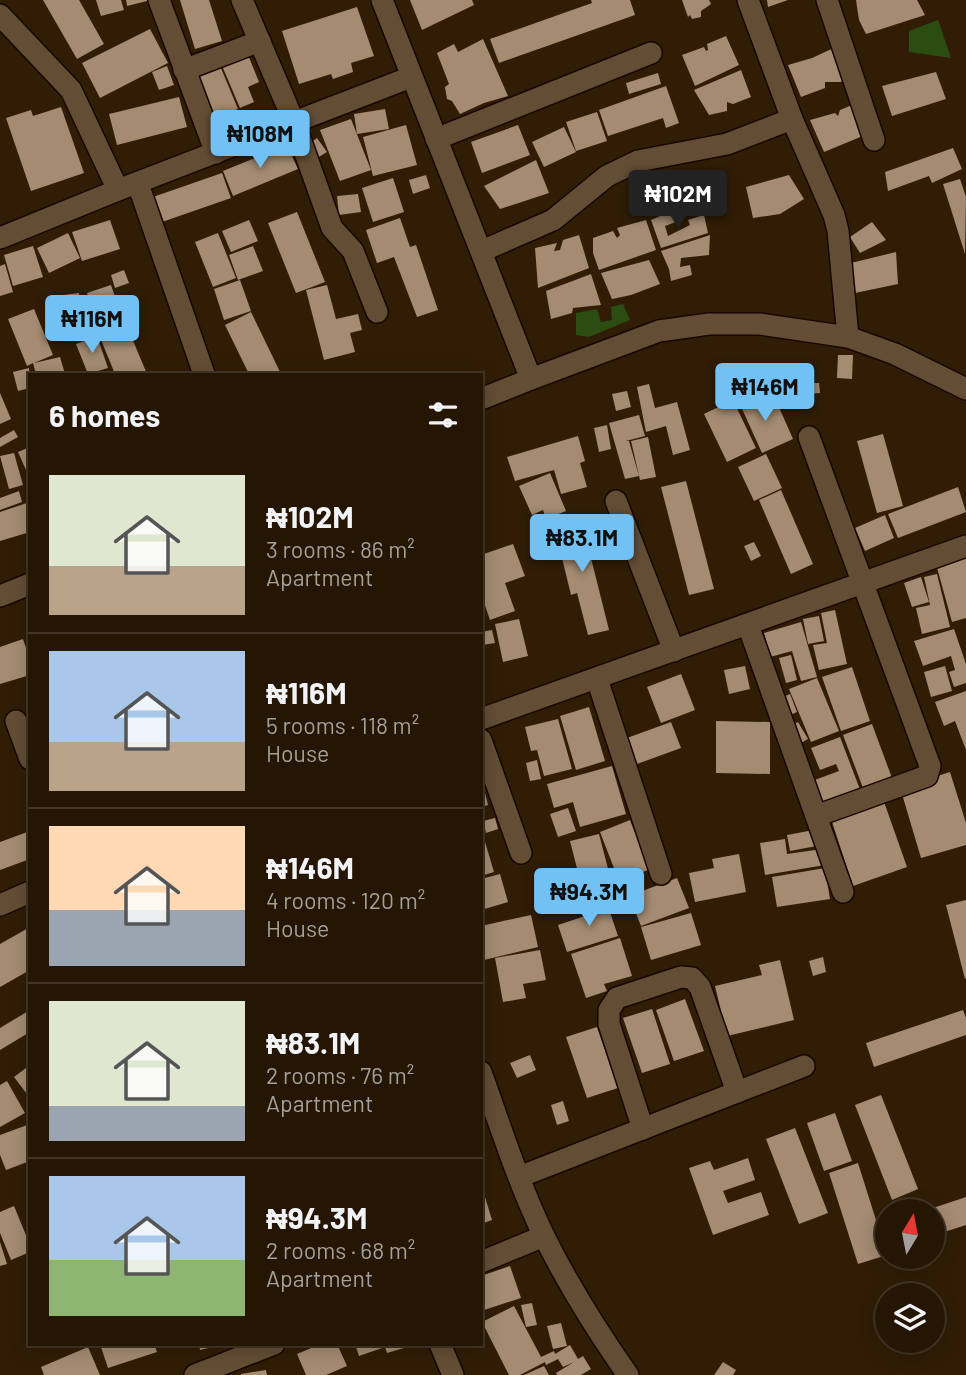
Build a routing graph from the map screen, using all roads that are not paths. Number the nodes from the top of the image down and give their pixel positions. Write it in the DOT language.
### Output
graph roads {
  1 [pos="159,0"];
  2 [pos="242,0"];
  3 [pos="382,0"];
  4 [pos="748,0"];
  5 [pos="827,0"];
  6 [pos="0,15"];
  7 [pos="260,41"];
  8 [pos="651,53"];
  9 [pos="184,69"];
  10 [pos="411,77"];
  11 [pos="792,119"];
  12 [pos="295,122"];
  13 [pos="436,139"];
  14 [pos="874,139"];
  15 [pos="216,153"];
  16 [pos="128,187"];
  17 [pos="0,238"];
  18 [pos="482,251"];
  19 [pos="377,312"];
  20 [pos="848,337"];
  21 [pos="204,373"];
  22 [pos="531,379"];
  23 [pos="966,389"];
  24 [pos="483,399"];
  25 [pos="809,438"];
  26 [pos="616,501"];
  27 [pos="966,546"];
  28 [pos="863,583"];
  29 [pos="28,585"];
  30 [pos="0,596"];
  31 [pos="748,625"];
  32 [pos="674,651"];
  33 [pos="597,679"];
  34 [pos="483,718"];
  35 [pos="16,721"];
  36 [pos="483,746"];
  37 [pos="28,754"];
  38 [pos="816,816"];
  39 [pos="521,853"];
  40 [pos="661,874"];
  41 [pos="844,892"];
  42 [pos="28,893"];
  43 [pos="0,905"];
  44 [pos="804,1066"];
  45 [pos="483,1078"];
  46 [pos="737,1092"];
  47 [pos="643,1129"];
  48 [pos="519,1177"];
  49 [pos="544,1236"];
  50 [pos="483,1261"];
  51 [pos="263,1346"];
  52 [pos="441,1346"];
  53 [pos="242,1350"];
  54 [pos="195,1375"];
  55 [pos="453,1375"];
  56 [pos="628,1375"];
  1 -- 9 [label="street"];
  2 -- 7 [label="street"];
  3 -- 10 [label="street"];
  4 -- 11 [label="street"];
  5 -- 14 [label="street"];
  6 -- 16 [label="street"];
  7 -- 9 [label="street"];
  7 -- 12 [label="street"];
  8 -- 13 [label="street"];
  9 -- 15 [label="street"];
  10 -- 12 [label="street"];
  10 -- 13 [label="street"];
  11 -- 18 [label="street"];
  11 -- 20 [label="street"];
  12 -- 15 [label="street"];
  12 -- 19 [label="street"];
  13 -- 18 [label="street"];
  15 -- 16 [label="street"];
  16 -- 17 [label="street"];
  16 -- 21 [label="street"];
  18 -- 22 [label="street"];
  20 -- 22 [label="street"];
  20 -- 23 [label="street"];
  22 -- 24 [label="street"];
  25 -- 28 [label="street"];
  26 -- 32 [label="street"];
  27 -- 28 [label="street"];
  28 -- 31 [label="street"];
  28 -- 38 [label="street"];
  29 -- 30 [label="street"];
  31 -- 32 [label="street"];
  31 -- 38 [label="street"];
  32 -- 33 [label="street"];
  33 -- 34 [label="street"];
  33 -- 40 [label="street"];
  35 -- 37 [label="street"];
  36 -- 39 [label="street"];
  38 -- 41 [label="street"];
  42 -- 43 [label="street"];
  44 -- 46 [label="street"];
  45 -- 48 [label="street"];
  46 -- 47 [label="street"];
  46 -- 47 [label="street"];
  47 -- 48 [label="street"];
  48 -- 49 [label="street"];
  49 -- 50 [label="street"];
  49 -- 56 [label="street"];
  51 -- 53 [label="street"];
  52 -- 55 [label="street"];
  53 -- 54 [label="street"];
}
